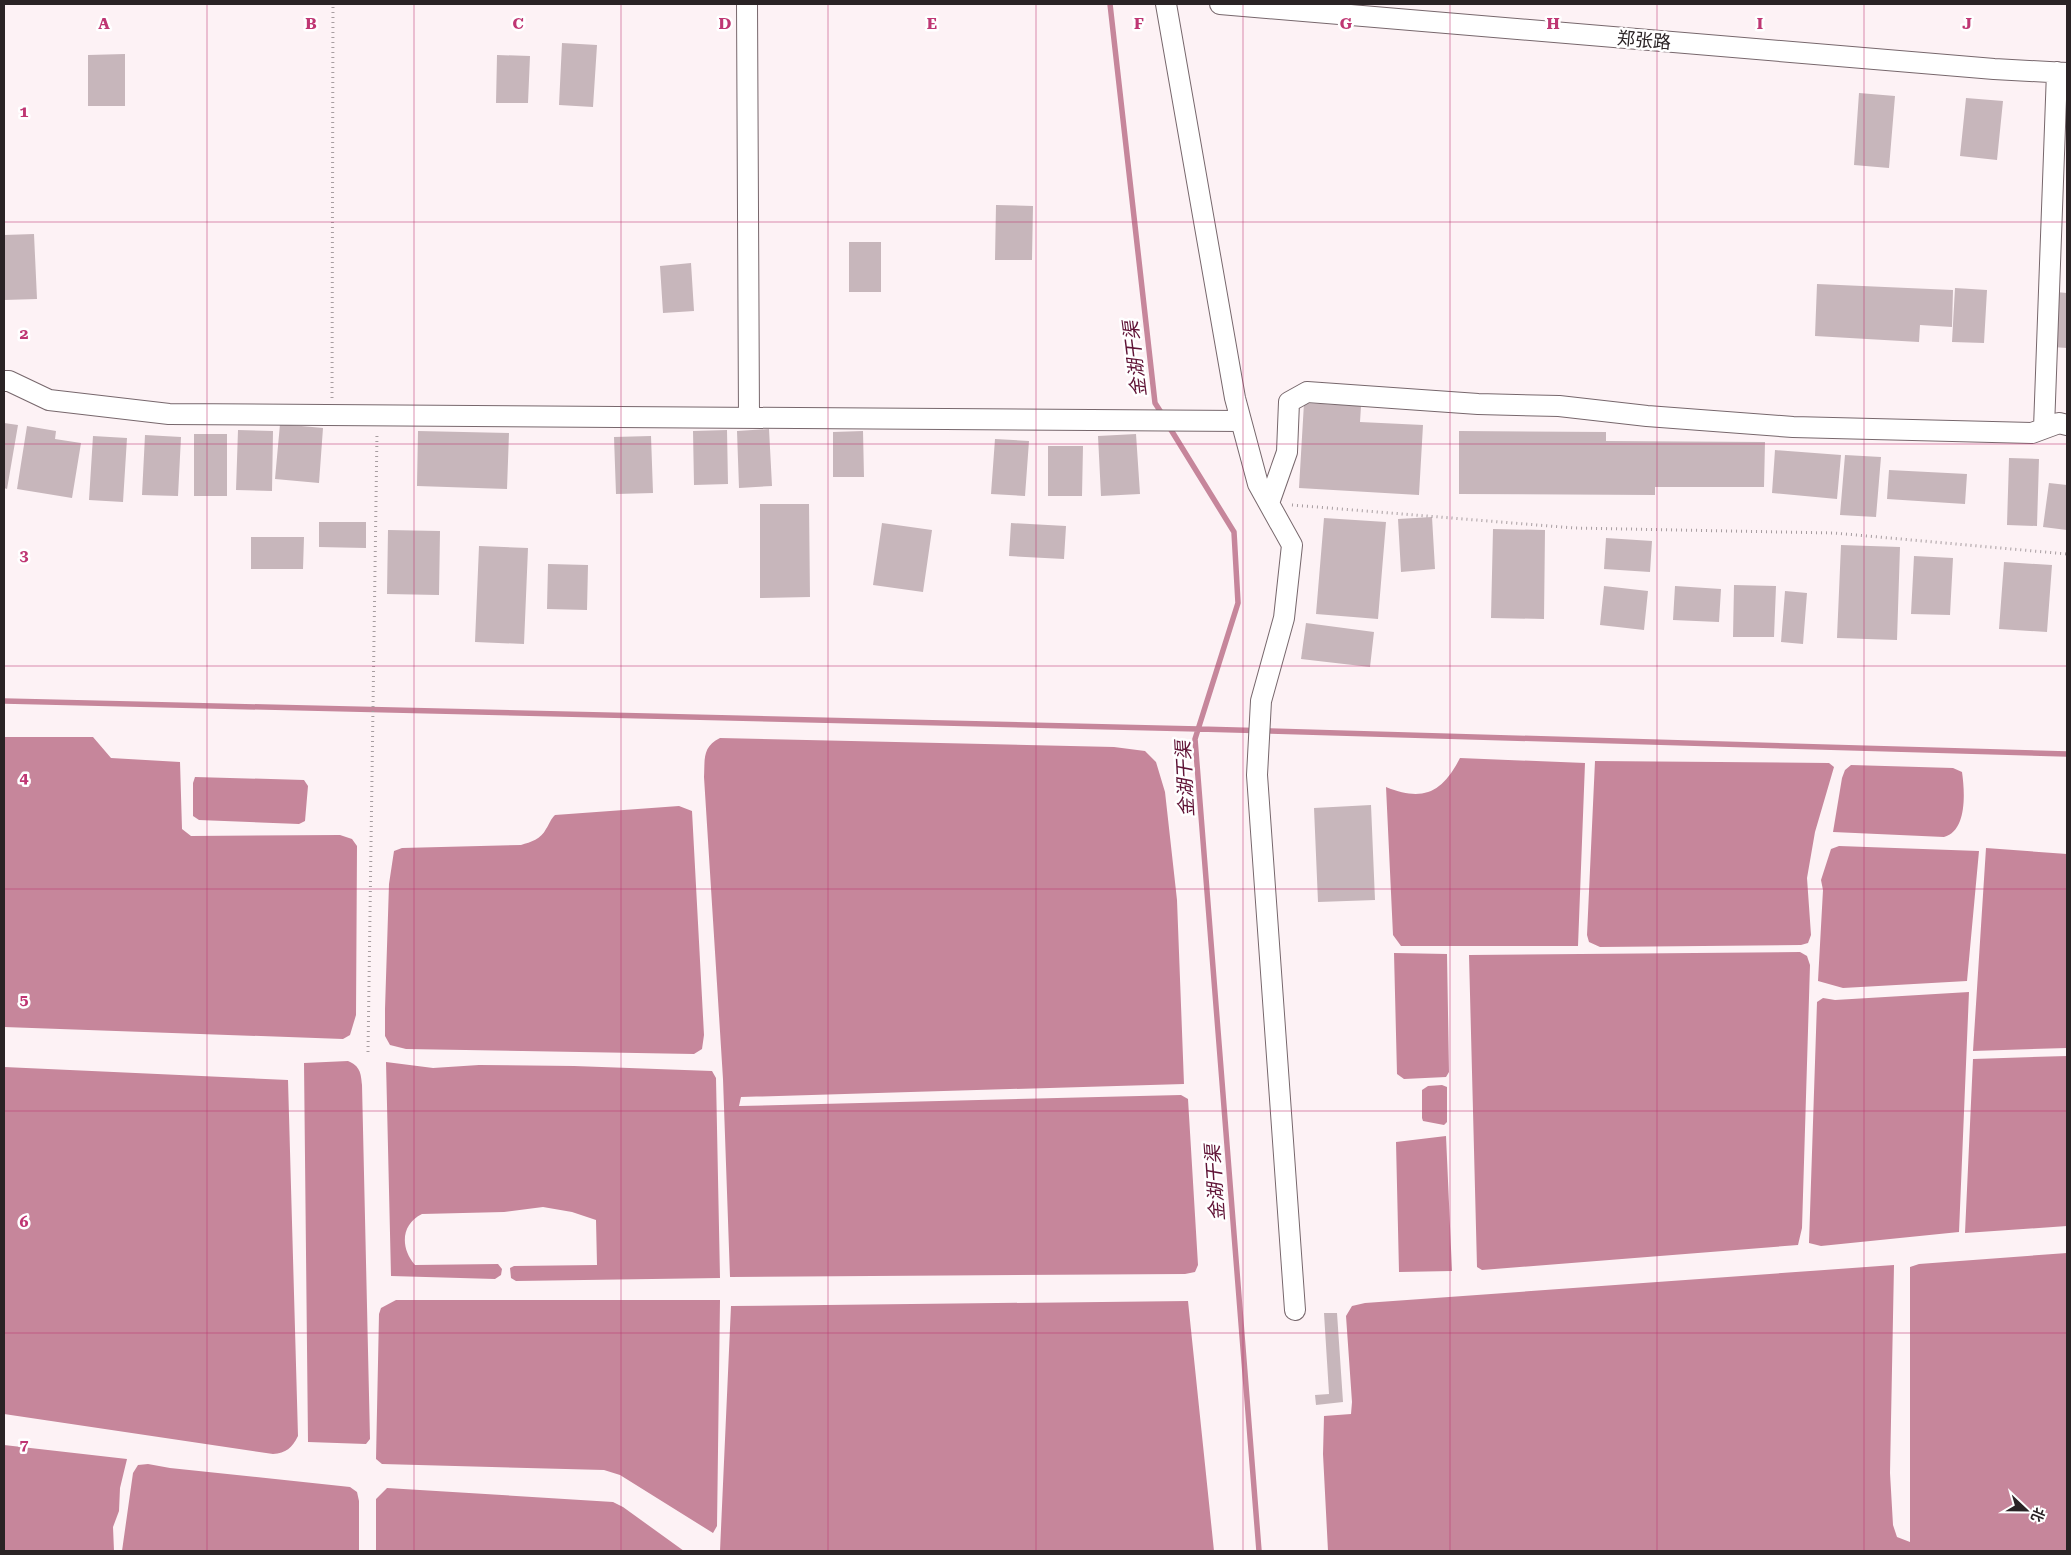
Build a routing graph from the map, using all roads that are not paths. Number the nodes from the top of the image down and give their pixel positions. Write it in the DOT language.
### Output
graph roads {
  1 [pos="748,4"];
  2 [pos="1166,4"];
  3 [pos="1220,4"];
  4 [pos="2062,72"];
  5 [pos="4,381"];
  6 [pos="749,418"];
  7 [pos="1241,421"];
  8 [pos="2067,425"];
  9 [pos="2044,428"];
  10 [pos="1268,503"];
  11 [pos="1295,1310"];
  1 -- 6 [label="street"];
  2 -- 7 [label="street"];
  3 -- 4 [label="street, 郑张路"];
  4 -- 9 [label="street"];
  5 -- 6 [label="street"];
  6 -- 7 [label="street"];
  7 -- 10 [label="street"];
  8 -- 9 [label="street"];
  9 -- 10 [label="street"];
  10 -- 11 [label="street"];
}
